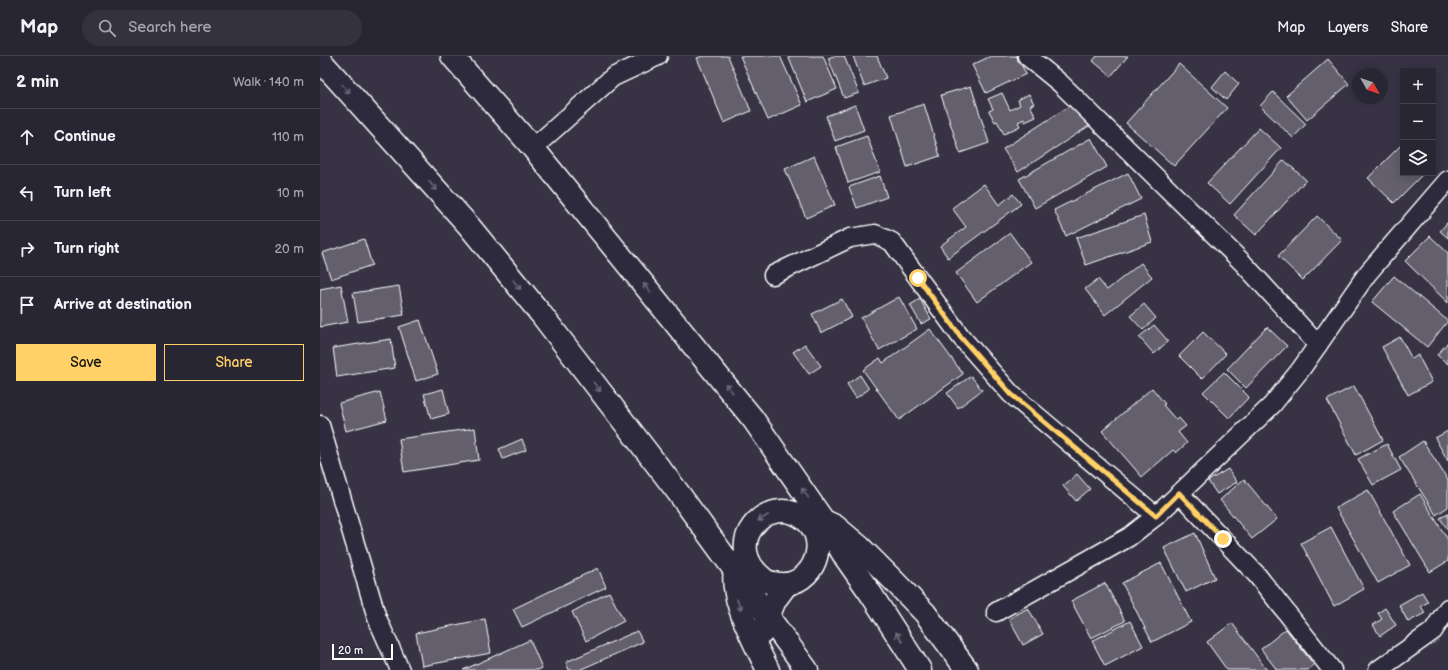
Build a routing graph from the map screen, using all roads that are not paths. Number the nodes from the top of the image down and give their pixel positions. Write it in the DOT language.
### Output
graph roads {
  1 [pos="452,56"];
  2 [pos="658,56"];
  3 [pos="1027,56"];
  4 [pos="320,60"];
  5 [pos="533,148"];
  6 [pos="1448,180"];
  7 [pos="773,275"];
  8 [pos="1318,345"];
  9 [pos="320,425"];
  10 [pos="1179,493"];
  11 [pos="1156,516"];
  12 [pos="820,529"];
  13 [pos="746,541"];
  14 [pos="845,558"];
  15 [pos="814,563"];
  16 [pos="734,570"];
  17 [pos="765,580"];
  18 [pos="893,580"];
  19 [pos="787,584"];
  20 [pos="1448,608"];
  21 [pos="996,612"];
  22 [pos="767,617"];
  23 [pos="1440,633"];
  24 [pos="764,662"];
  25 [pos="400,670"];
  26 [pos="807,670"];
  27 [pos="920,670"];
  28 [pos="967,670"];
  29 [pos="1332,670"];
  30 [pos="1378,670"];
  1 -- 5 [label="main road"];
  2 -- 5 [label="street"];
  3 -- 8 [label="street"];
  4 -- 16 [label="main road, one-way"];
  12 -- 5 [label="main road, one-way"];
  6 -- 8 [label="street"];
  7 -- 11 [label="street"];
  8 -- 10 [label="street"];
  9 -- 25 [label="street"];
  10 -- 11 [label="street"];
  10 -- 29 [label="street"];
  11 -- 21 [label="street"];
  12 -- 13 [label="main road, one-way"];
  12 -- 14 [label="main road"];
  12 -- 15 [label="main road"];
  12 -- 18 [label="main road"];
  13 -- 16 [label="main road"];
  13 -- 17 [label="main road"];
  14 -- 15 [label="main road"];
  14 -- 18 [label="main road"];
  27 -- 14 [label="main road, one-way"];
  15 -- 19 [label="main road"];
  16 -- 17 [label="main road"];
  16 -- 22 [label="main road"];
  16 -- 24 [label="main road, one-way"];
  17 -- 19 [label="main road"];
  18 -- 28 [label="main road"];
  19 -- 22 [label="main road"];
  20 -- 23 [label="street"];
  22 -- 24 [label="main road"];
  22 -- 26 [label="main road"];
  23 -- 30 [label="street"];
}
